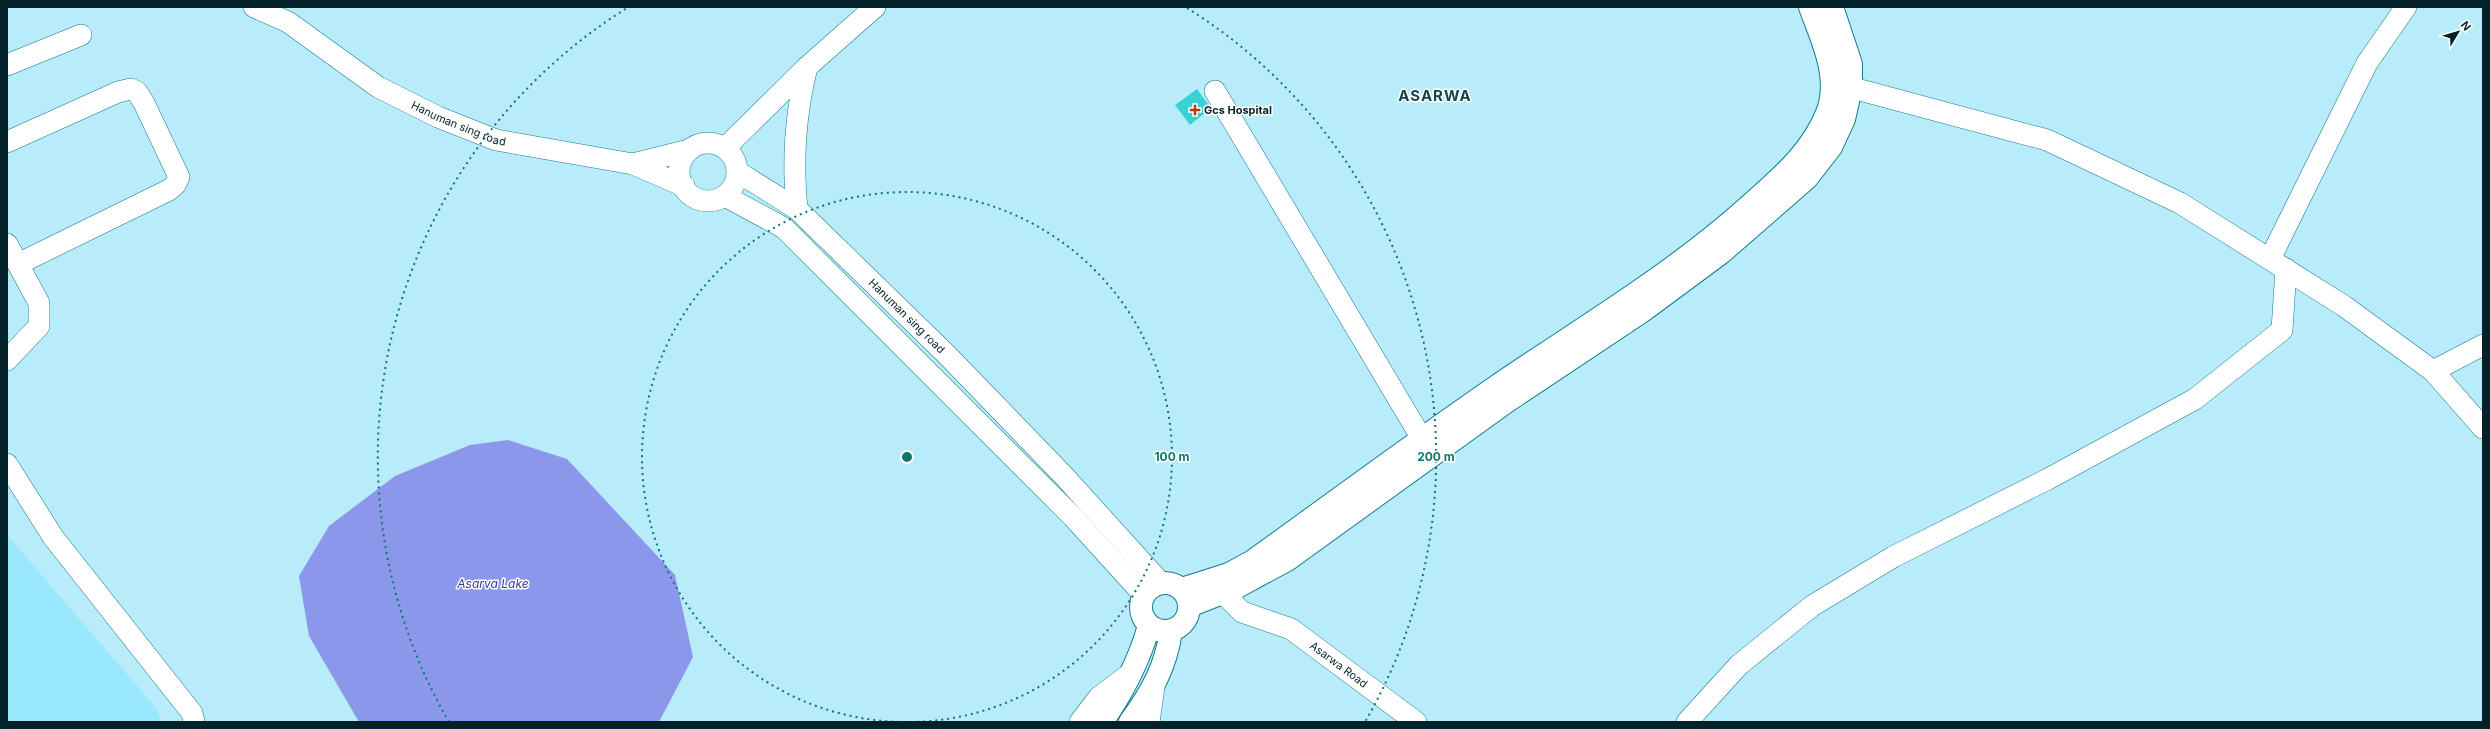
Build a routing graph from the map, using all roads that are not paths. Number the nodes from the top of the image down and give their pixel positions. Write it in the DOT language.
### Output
graph roads {
  1 [pos="254,7"];
  2 [pos="1810,7"];
  3 [pos="1832,7"];
  4 [pos="2406,7"];
  5 [pos="872,8"];
  6 [pos="81,35"];
  7 [pos="7,65"];
  8 [pos="807,67"];
  9 [pos="1841,85"];
  10 [pos="1215,91"];
  11 [pos="7,142"];
  12 [pos="725,148"];
  13 [pos="689,150"];
  14 [pos="633,164"];
  15 [pos="738,172"];
  16 [pos="684,186"];
  17 [pos="725,196"];
  18 [pos="797,209"];
  19 [pos="7,244"];
  20 [pos="18,264"];
  21 [pos="2278,264"];
  22 [pos="2483,345"];
  23 [pos="7,360"];
  24 [pos="2433,371"];
  25 [pos="985,394"];
  26 [pos="968,412"];
  27 [pos="2483,428"];
  28 [pos="1426,446"];
  29 [pos="7,464"];
  30 [pos="1226,583"];
  31 [pos="1152,588"];
  32 [pos="1186,597"];
  33 [pos="1149,626"];
  34 [pos="1171,631"];
  35 [pos="1131,673"];
  36 [pos="1139,718"];
  37 [pos="194,722"];
  38 [pos="1080,722"];
  39 [pos="1102,722"];
  40 [pos="1416,722"];
  41 [pos="1687,722"];
  1 -- 14 [label="street, Hanuman sing road"];
  2 -- 9 [label="main road"];
  3 -- 9 [label="main road"];
  4 -- 21 [label="street"];
  5 -- 8 [label="street"];
  6 -- 7 [label="street"];
  8 -- 12 [label="street"];
  8 -- 18 [label="street"];
  9 -- 21 [label="street"];
  9 -- 28 [label="main road"];
  10 -- 28 [label="street"];
  11 -- 20 [label="street"];
  12 -- 13 [label="street"];
  12 -- 15 [label="street"];
  13 -- 14 [label="street, Hanuman sing road"];
  13 -- 16 [label="street"];
  14 -- 16 [label="street"];
  15 -- 17 [label="street"];
  15 -- 18 [label="street, Hanuman sing road"];
  16 -- 17 [label="street"];
  17 -- 26 [label="street"];
  18 -- 25 [label="street, Hanuman sing road"];
  19 -- 20 [label="street"];
  20 -- 23 [label="street"];
  21 -- 24 [label="street"];
  21 -- 41 [label="street"];
  22 -- 24 [label="street"];
  24 -- 27 [label="street"];
  25 -- 26 [label="street"];
  25 -- 31 [label="street, Hanuman sing road"];
  26 -- 31 [label="street"];
  28 -- 30 [label="main road"];
  29 -- 37 [label="street"];
  30 -- 32 [label="main road"];
  30 -- 40 [label="street, Asarwa Road"];
  31 -- 32 [label="main road"];
  31 -- 33 [label="main road"];
  32 -- 34 [label="main road"];
  33 -- 34 [label="main road"];
  33 -- 35 [label="main road"];
  34 -- 36 [label="main road"];
  35 -- 38 [label="street"];
  35 -- 39 [label="main road"];
}
